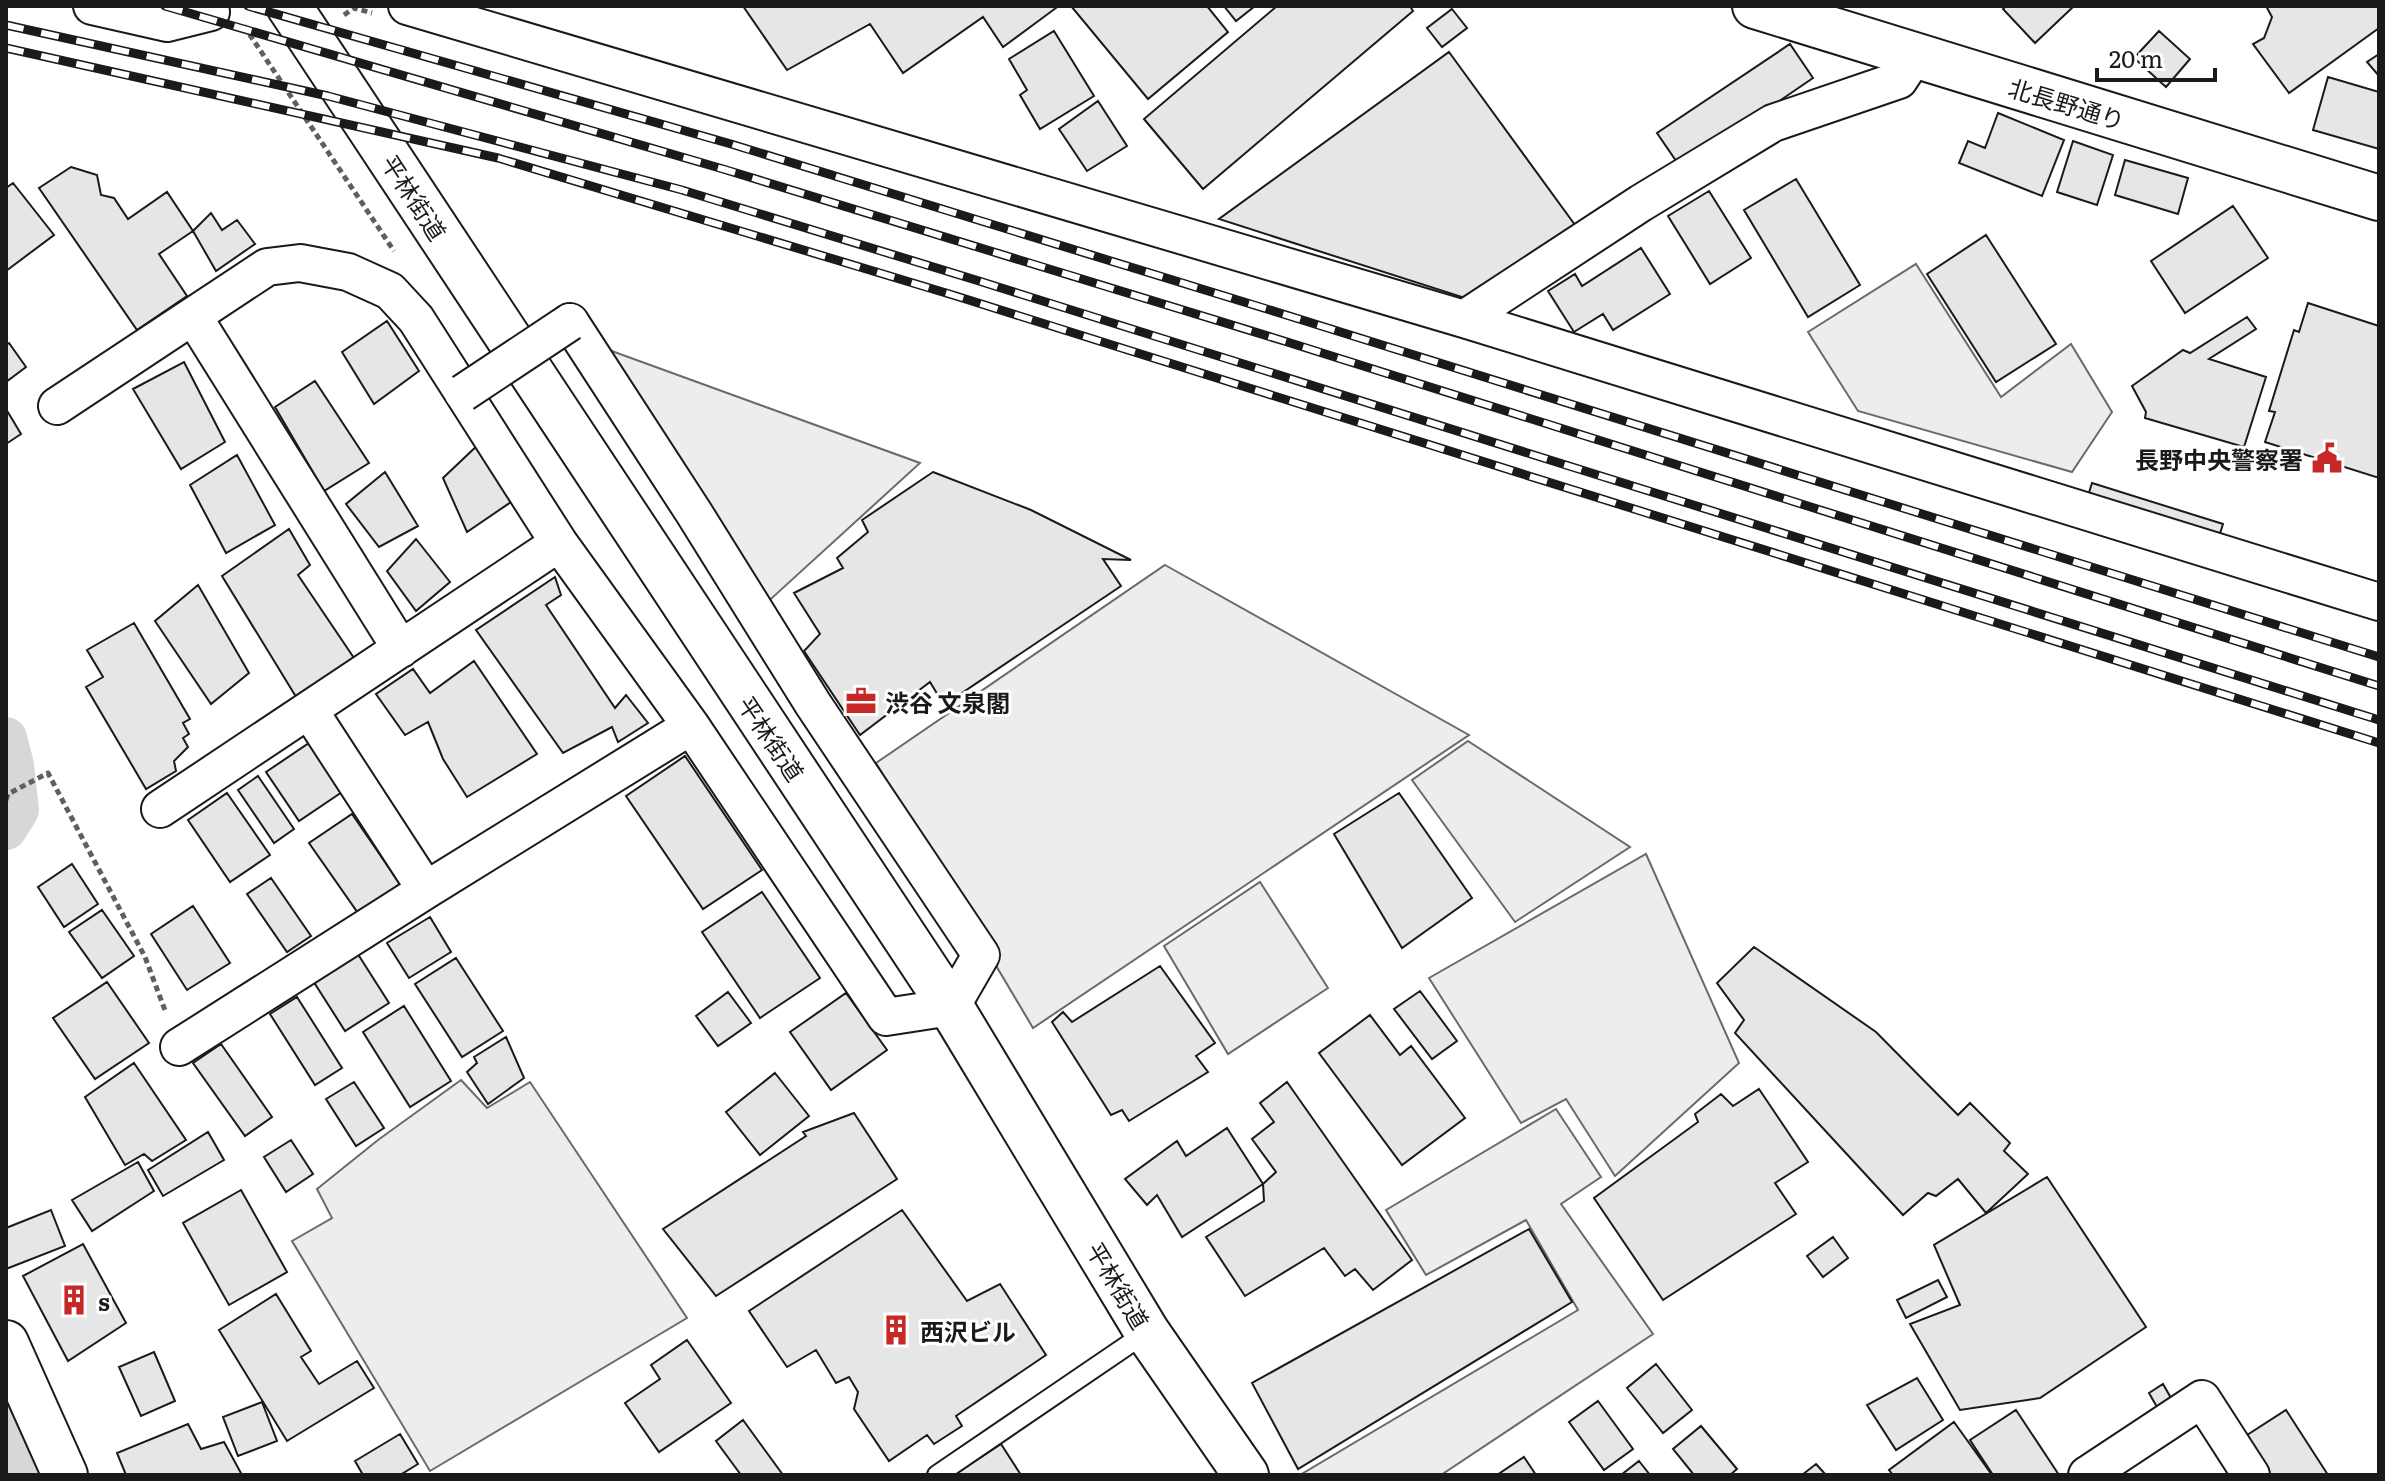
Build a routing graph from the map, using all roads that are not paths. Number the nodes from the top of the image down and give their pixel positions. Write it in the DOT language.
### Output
graph roads {
  1 [pos="92,6"];
  2 [pos="289,6"];
  3 [pos="407,6"];
  4 [pos="1755,6"];
  5 [pos="212,8"];
  6 [pos="1914,57"];
  7 [pos="2379,198"];
  8 [pos="193,316"];
  9 [pos="1464,319"];
  10 [pos="463,393"];
  11 [pos="57,406"];
  12 [pos="559,543"];
  13 [pos="2379,602"];
  14 [pos="401,649"];
  15 [pos="309,710"];
  16 [pos="691,726"];
  17 [pos="160,809"];
  18 [pos="426,890"];
  19 [pos="951,1007"];
  20 [pos="179,1047"];
  21 [pos="1147,1332"];
  22 [pos="6,1343"];
  23 [pos="65,1475"];
  24 [pos="937,1475"];
  25 [pos="1246,1475"];
  26 [pos="2087,1475"];
  27 [pos="2251,1475"];
  1 -- 5 [label="street"];
  2 -- 19 [label="main road, 平林街道"];
  3 -- 9 [label="street"];
  4 -- 6 [label="main road, 北長野通り"];
  6 -- 7 [label="main road, 北長野通り"];
  6 -- 9 [label="street"];
  8 -- 10 [label="street"];
  8 -- 11 [label="street"];
  8 -- 14 [label="street"];
  9 -- 13 [label="street"];
  10 -- 12 [label="street"];
  10 -- 19 [label="street, bridge"];
  12 -- 14 [label="street"];
  12 -- 16 [label="street"];
  14 -- 15 [label="street"];
  15 -- 17 [label="street"];
  15 -- 18 [label="street"];
  16 -- 18 [label="street"];
  16 -- 19 [label="street"];
  18 -- 20 [label="street"];
  19 -- 21 [label="main road, 平林街道"];
  21 -- 24 [label="lane"];
  21 -- 25 [label="main road, 平林街道"];
  22 -- 23 [label="main road"];
  26 -- 27 [label="street"];
}
